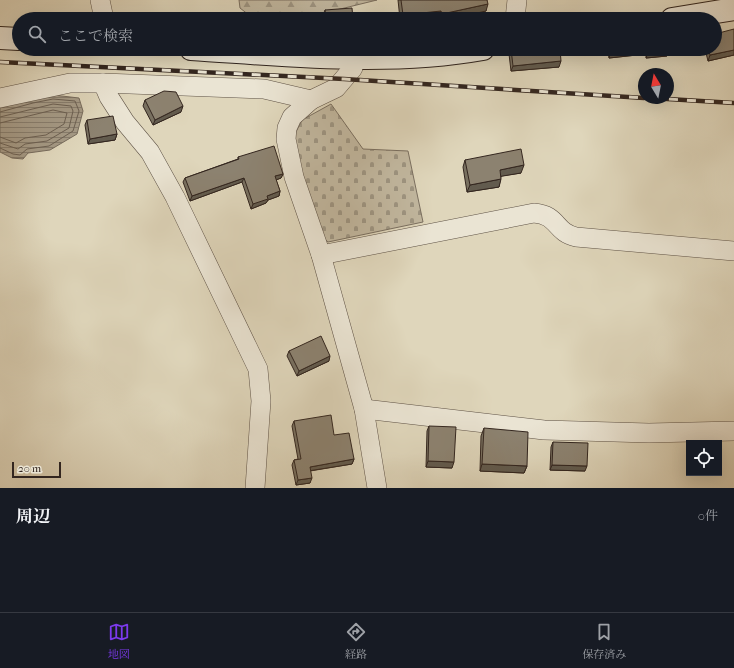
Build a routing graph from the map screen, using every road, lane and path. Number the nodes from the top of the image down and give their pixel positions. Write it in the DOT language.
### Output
graph roads {
  1 [pos="100,0"];
  2 [pos="517,0"];
  3 [pos="734,9"];
  4 [pos="103,12"];
  5 [pos="516,12"];
  6 [pos="715,12"];
  7 [pos="0,38"];
  8 [pos="12,39"];
  9 [pos="293,56"];
  10 [pos="421,56"];
  11 [pos="354,57"];
  12 [pos="103,83"];
  13 [pos="0,98"];
  14 [pos="311,100"];
  15 [pos="734,251"];
  16 [pos="321,255"];
  17 [pos="364,409"];
  18 [pos="734,431"];
  19 [pos="255,488"];
  20 [pos="377,488"];
  1 -- 4 [label="street"];
  2 -- 5 [label="street"];
  3 -- 6 [label="main road"];
  7 -- 8 [label="main road"];
  9 -- 11 [label="main road"];
  10 -- 11 [label="main road"];
  11 -- 14 [label="street"];
  12 -- 13 [label="street"];
  12 -- 14 [label="street"];
  12 -- 19 [label="street"];
  14 -- 16 [label="street"];
  15 -- 16 [label="street"];
  16 -- 17 [label="street"];
  17 -- 18 [label="street"];
  17 -- 20 [label="street"];
}
